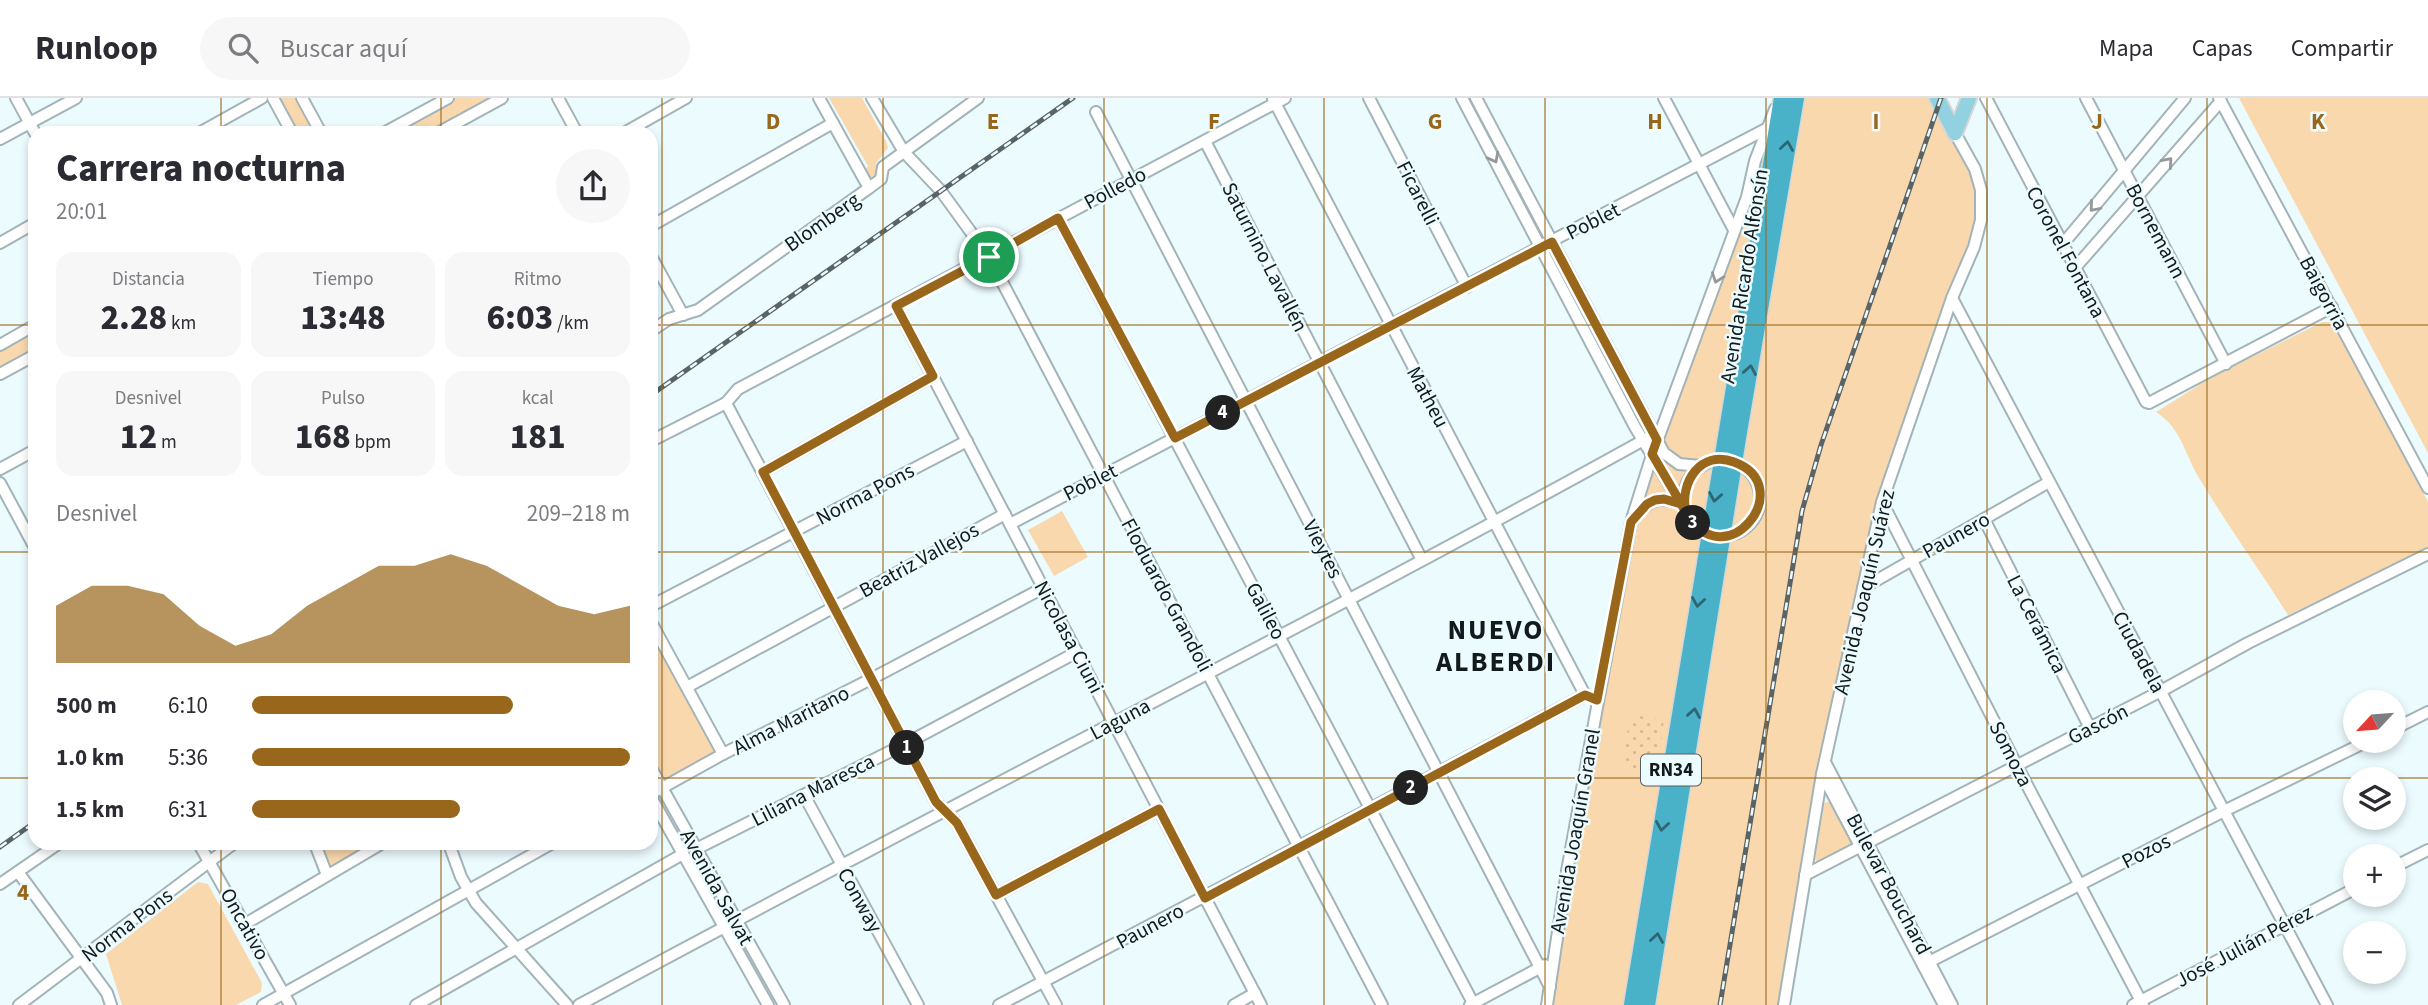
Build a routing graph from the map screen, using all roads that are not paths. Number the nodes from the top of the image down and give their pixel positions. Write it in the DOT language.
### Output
graph roads {
  1 [pos="16,98"];
  2 [pos="76,98"];
  3 [pos="262,98"];
  4 [pos="273,98"];
  5 [pos="302,98"];
  6 [pos="448,98"];
  7 [pos="502,98"];
  8 [pos="558,98"];
  9 [pos="686,98"];
  10 [pos="818,98"];
  11 [pos="872,98"];
  12 [pos="955,98"];
  13 [pos="978,98"];
  14 [pos="1369,98"];
  15 [pos="1462,98"];
  16 [pos="1476,98"];
  17 [pos="1664,98"];
  18 [pos="1781,98"];
  19 [pos="1796,98"];
  20 [pos="1937,98"];
  21 [pos="1969,98"];
  22 [pos="1986,98"];
  23 [pos="2086,98"];
  24 [pos="2185,98"];
  25 [pos="1278,100"];
  26 [pos="2220,100"];
  27 [pos="961,110"];
  28 [pos="1096,112"];
  29 [pos="833,123"];
  30 [pos="31,126"];
  31 [pos="35,126"];
  32 [pos="212,126"];
  33 [pos="288,126"];
  34 [pos="317,126"];
  35 [pos="397,126"];
  36 [pos="451,126"];
  37 [pos="573,126"];
  38 [pos="636,126"];
  39 [pos="28,129"];
  40 [pos="1766,129"];
  41 [pos="1955,133"];
  42 [pos="0,139"];
  43 [pos="1205,141"];
  44 [pos="904,152"];
  45 [pos="1699,166"];
  46 [pos="2124,170"];
  47 [pos="1131,179"];
  48 [pos="869,188"];
  49 [pos="2138,196"];
  50 [pos="1058,218"];
  51 [pos="658,222"];
  52 [pos="28,227"];
  53 [pos="1734,230"];
  54 [pos="0,243"];
  55 [pos="1547,245"];
  56 [pos="2062,245"];
  57 [pos="989,257"];
  58 [pos="658,269"];
  59 [pos="2074,269"];
  60 [pos="1467,287"];
  61 [pos="1952,298"];
  62 [pos="896,306"];
  63 [pos="2332,307"];
  64 [pos="683,314"];
  65 [pos="658,326"];
  66 [pos="1391,326"];
  67 [pos="28,330"];
  68 [pos="0,345"];
  69 [pos="28,359"];
  70 [pos="1320,363"];
  71 [pos="2225,364"];
  72 [pos="0,374"];
  73 [pos="933,376"];
  74 [pos="1246,401"];
  75 [pos="726,403"];
  76 [pos="658,437"];
  77 [pos="1654,437"];
  78 [pos="1175,438"];
  79 [pos="967,441"];
  80 [pos="28,454"];
  81 [pos="1652,454"];
  82 [pos="1728,461"];
  83 [pos="1700,466"];
  84 [pos="0,469"];
  85 [pos="763,472"];
  86 [pos="1104,475"];
  87 [pos="2049,482"];
  88 [pos="0,483"];
  89 [pos="2428,488"];
  90 [pos="1882,502"];
  91 [pos="1684,508"];
  92 [pos="1007,519"];
  93 [pos="1984,519"];
  94 [pos="1495,522"];
  95 [pos="1631,522"];
  96 [pos="794,531"];
  97 [pos="28,533"];
  98 [pos="1716,535"];
  99 [pos="2428,554"];
  100 [pos="1912,560"];
  101 [pos="1422,561"];
  102 [pos="1863,587"];
  103 [pos="1043,588"];
  104 [pos="1348,599"];
  105 [pos="658,603"];
  106 [pos="833,607"];
  107 [pos="658,635"];
  108 [pos="1279,636"];
  109 [pos="1077,652"];
  110 [pos="1208,673"];
  111 [pos="871,679"];
  112 [pos="687,687"];
  113 [pos="2161,691"];
  114 [pos="1585,695"];
  115 [pos="1597,700"];
  116 [pos="2428,712"];
  117 [pos="1114,722"];
  118 [pos="2406,723"];
  119 [pos="2090,728"];
  120 [pos="905,744"];
  121 [pos="2343,753"];
  122 [pos="723,754"];
  123 [pos="2017,766"];
  124 [pos="1824,768"];
  125 [pos="1439,773"];
  126 [pos="658,781"];
  127 [pos="662,788"];
  128 [pos="658,791"];
  129 [pos="804,795"];
  130 [pos="658,808"];
  131 [pos="1159,809"];
  132 [pos="1371,809"];
  133 [pos="944,811"];
  134 [pos="2224,811"];
  135 [pos="1864,845"];
  136 [pos="1300,847"];
  137 [pos="696,849"];
  138 [pos="49,850"];
  139 [pos="203,850"];
  140 [pos="225,850"];
  141 [pos="317,850"];
  142 [pos="370,850"];
  143 [pos="451,850"];
  144 [pos="540,850"];
  145 [pos="2428,850"];
  146 [pos="683,854"];
  147 [pos="2406,861"];
  148 [pos="210,862"];
  149 [pos="841,865"];
  150 [pos="18,872"];
  151 [pos="327,874"];
  152 [pos="1805,875"];
  153 [pos="0,884"];
  154 [pos="2080,885"];
  155 [pos="468,891"];
  156 [pos="996,895"];
  157 [pos="2343,895"];
  158 [pos="1205,898"];
  159 [pos="736,920"];
  160 [pos="245,924"];
  161 [pos="2284,925"];
  162 [pos="724,926"];
  163 [pos="517,949"];
  164 [pos="81,958"];
  165 [pos="1554,961"];
  166 [pos="1926,963"];
  167 [pos="1540,968"];
  168 [pos="1044,982"];
  169 [pos="1550,987"];
  170 [pos="1255,993"];
  171 [pos="284,994"];
  172 [pos="764,1004"];
  173 [pos="1472,1004"];
  174 [pos="2139,1004"];
  175 [pos="19,1005"];
  176 [pos="111,1005"];
  177 [pos="263,1005"];
  178 [pos="290,1005"];
  179 [pos="416,1005"];
  180 [pos="566,1005"];
  181 [pos="579,1005"];
  182 [pos="784,1005"];
  183 [pos="918,1005"];
  184 [pos="999,1005"];
  185 [pos="1056,1005"];
  186 [pos="1234,1005"];
  187 [pos="1261,1005"];
  188 [pos="1382,1005"];
  189 [pos="1547,1005"];
  190 [pos="1633,1005"];
  191 [pos="1647,1005"];
  192 [pos="1784,1005"];
  193 [pos="1944,1005"];
  194 [pos="1952,1005"];
  195 [pos="2327,1005"];
  1 -- 30 [label="street"];
  2 -- 31 [label="street"];
  3 -- 32 [label="street"];
  4 -- 33 [label="street"];
  5 -- 34 [label="street"];
  6 -- 35 [label="street"];
  7 -- 36 [label="street"];
  8 -- 37 [label="street"];
  9 -- 38 [label="street"];
  10 -- 29 [label="street"];
  11 -- 44 [label="street, Floduardo Grandoli"];
  12 -- 27 [label="street"];
  13 -- 27 [label="street, Blomberg"];
  14 -- 60 [label="street, Ficarelli"];
  15 -- 55 [label="street, one-way"];
  16 -- 55 [label="street"];
  17 -- 45 [label="street"];
  18 -- 40 [label="street, Avenida Joaquín Granel"];
  18 -- 82 [label="highway, Avenida Ricardo Alfonsín / RN34"];
  82 -- 19 [label="highway, Avenida Ricardo Alfonsín / RN34, one-way"];
  20 -- 41 [label="main road"];
  21 -- 41 [label="main road"];
  22 -- 56 [label="street, Coronel Fontana"];
  23 -- 46 [label="street, Bornemann"];
  24 -- 46 [label="street"];
  25 -- 43 [label="street, Polledo"];
  25 -- 66 [label="street, Matheu"];
  49 -- 26 [label="street, one-way"];
  26 -- 63 [label="street, Baigorria"];
  27 -- 44 [label="street, Blomberg"];
  28 -- 47 [label="street, Vieytes"];
  29 -- 48 [label="street"];
  29 -- 51 [label="street"];
  39 -- 42 [label="street"];
  40 -- 45 [label="street, Poblet"];
  40 -- 53 [label="street, Avenida Joaquín Granel"];
  41 -- 61 [label="street, Avenida Joaquín Suárez"];
  43 -- 47 [label="street, Polledo"];
  43 -- 70 [label="street, Saturnino Lavallén"];
  44 -- 48 [label="street, Blomberg"];
  44 -- 57 [label="street, Floduardo Grandoli"];
  45 -- 53 [label="street"];
  45 -- 55 [label="street, Poblet"];
  46 -- 49 [label="street, Bornemann"];
  46 -- 56 [label="street, one-way"];
  47 -- 50 [label="street, Polledo"];
  47 -- 74 [label="street, Vieytes"];
  48 -- 64 [label="street, Blomberg"];
  49 -- 59 [label="street"];
  49 -- 71 [label="street, Bornemann"];
  50 -- 57 [label="street, Polledo"];
  50 -- 78 [label="street, Galileo"];
  52 -- 54 [label="street"];
  53 -- 77 [label="street, Avenida Joaquín Granel, one-way"];
  55 -- 60 [label="street, Poblet"];
  55 -- 77 [label="street"];
  56 -- 59 [label="street, Coronel Fontana"];
  57 -- 62 [label="street, Polledo"];
  57 -- 86 [label="street, Floduardo Grandoli"];
  58 -- 64 [label="street"];
  59 -- 71 [label="street, Coronel Fontana"];
  60 -- 66 [label="street, Poblet"];
  61 -- 87 [label="street, Ciudadela"];
  61 -- 90 [label="street, Avenida Joaquín Suárez"];
  62 -- 73 [label="street, Nicolasa Ciuni"];
  62 -- 75 [label="street, Polledo"];
  63 -- 71 [label="street"];
  63 -- 89 [label="street, Baigorria"];
  64 -- 65 [label="street, Blomberg"];
  66 -- 70 [label="street, Poblet"];
  66 -- 94 [label="street, Matheu"];
  67 -- 68 [label="street"];
  69 -- 72 [label="street"];
  70 -- 74 [label="street, Poblet"];
  70 -- 101 [label="street, Saturnino Lavallén"];
  73 -- 79 [label="street, Nicolasa Ciuni"];
  73 -- 85 [label="street"];
  74 -- 78 [label="street, Poblet"];
  74 -- 104 [label="street, Vieytes"];
  75 -- 76 [label="street, Polledo"];
  75 -- 85 [label="street"];
  77 -- 81 [label="street, Avenida Joaquín Granel"];
  77 -- 83 [label="street"];
  77 -- 94 [label="street, Laguna"];
  78 -- 86 [label="street, Poblet"];
  78 -- 108 [label="street, Galileo"];
  79 -- 92 [label="street, Nicolasa Ciuni"];
  79 -- 96 [label="street, Norma Pons"];
  80 -- 84 [label="street"];
  81 -- 91 [label="street"];
  81 -- 95 [label="street, Avenida Joaquín Granel"];
  82 -- 83 [label="street"];
  82 -- 98 [label="highway, Avenida Ricardo Alfonsín / RN34"];
  82 -- 98 [label="street"];
  83 -- 91 [label="street"];
  85 -- 96 [label="street"];
  86 -- 92 [label="street, Poblet"];
  86 -- 110 [label="street, Floduardo Grandoli"];
  87 -- 93 [label="street, Paunero"];
  87 -- 113 [label="street, Ciudadela"];
  88 -- 97 [label="street"];
  90 -- 100 [label="street, Somoza"];
  90 -- 102 [label="street, Avenida Joaquín Suárez"];
  91 -- 95 [label="street"];
  91 -- 98 [label="street"];
  92 -- 103 [label="street, Nicolasa Ciuni"];
  92 -- 106 [label="street, Beatriz Vallejos"];
  93 -- 100 [label="street, Paunero"];
  93 -- 119 [label="street, La Cerámica"];
  94 -- 101 [label="street, Laguna"];
  94 -- 114 [label="street, Matheu"];
  95 -- 115 [label="street, Avenida Joaquín Granel"];
  96 -- 105 [label="street, Norma Pons"];
  96 -- 106 [label="street"];
  98 -- 190 [label="highway, Avenida Ricardo Alfonsín / RN34, one-way"];
  191 -- 98 [label="highway, Avenida Ricardo Alfonsín / RN34, one-way"];
  99 -- 113 [label="street, Gascón"];
  100 -- 102 [label="street, Paunero"];
  100 -- 123 [label="street, Somoza"];
  101 -- 104 [label="street, Laguna"];
  102 -- 124 [label="street, Avenida Joaquín Suárez"];
  103 -- 109 [label="street, Nicolasa Ciuni"];
  103 -- 111 [label="street, Alma Maritano"];
  104 -- 108 [label="street, Laguna"];
  104 -- 125 [label="street, Vieytes"];
  106 -- 111 [label="street"];
  106 -- 112 [label="street, Beatriz Vallejos"];
  107 -- 112 [label="street"];
  108 -- 110 [label="street, Laguna"];
  108 -- 132 [label="street, Galileo"];
  109 -- 117 [label="street, Nicolasa Ciuni"];
  109 -- 120 [label="street, Liliana Maresca"];
  110 -- 117 [label="street, Laguna"];
  110 -- 136 [label="street, Floduardo Grandoli"];
  111 -- 120 [label="street"];
  111 -- 122 [label="street, Alma Maritano"];
  112 -- 122 [label="street"];
  113 -- 119 [label="street, Gascón"];
  113 -- 134 [label="street, Ciudadela"];
  114 -- 115 [label="street"];
  114 -- 125 [label="street, Paunero"];
  115 -- 165 [label="street, Avenida Joaquín Granel"];
  116 -- 118 [label="street"];
  117 -- 131 [label="street, Nicolasa Ciuni"];
  117 -- 133 [label="street, Laguna"];
  119 -- 123 [label="street, Gascón"];
  120 -- 129 [label="street, Liliana Maresca"];
  120 -- 133 [label="street"];
  121 -- 134 [label="street, Pozos"];
  122 -- 127 [label="street, Alma Maritano"];
  123 -- 135 [label="street, Gascón"];
  123 -- 154 [label="street, Somoza"];
  124 -- 135 [label="street, Bulevar Bouchard"];
  124 -- 152 [label="street, Avenida Joaquín Suárez"];
  125 -- 132 [label="street, Paunero"];
  125 -- 167 [label="street, Vieytes"];
  126 -- 127 [label="street, Avenida Salvat"];
  127 -- 128 [label="street, Alma Maritano"];
  127 -- 137 [label="street, Avenida Salvat"];
  129 -- 137 [label="street, Liliana Maresca"];
  129 -- 149 [label="street, Conway"];
  130 -- 146 [label="street, Avenida Salvat"];
  131 -- 156 [label="street"];
  131 -- 158 [label="street, Nicolasa Ciuni"];
  132 -- 136 [label="street, Paunero"];
  132 -- 173 [label="street, Galileo"];
  133 -- 149 [label="street, Laguna"];
  133 -- 156 [label="street"];
  134 -- 154 [label="street, Pozos"];
  134 -- 161 [label="street, Ciudadela"];
  135 -- 152 [label="street, Gascón"];
  135 -- 166 [label="street, Bulevar Bouchard"];
  136 -- 158 [label="street, Paunero"];
  136 -- 188 [label="street, Floduardo Grandoli"];
  137 -- 159 [label="street, Avenida Salvat"];
  138 -- 150 [label="street"];
  139 -- 148 [label="street, Oncativo"];
  140 -- 148 [label="street, Norma Pons"];
  141 -- 151 [label="street"];
  142 -- 151 [label="street"];
  143 -- 155 [label="street"];
  144 -- 155 [label="street"];
  145 -- 147 [label="street"];
  146 -- 162 [label="street, Avenida Salvat"];
  146 -- 163 [label="street"];
  148 -- 160 [label="street, Oncativo"];
  148 -- 164 [label="street, Norma Pons"];
  149 -- 159 [label="street, Laguna"];
  149 -- 183 [label="street, Conway"];
  150 -- 153 [label="street"];
  150 -- 164 [label="street"];
  151 -- 160 [label="street"];
  152 -- 192 [label="street, Avenida Joaquín Suárez"];
  154 -- 166 [label="street, Pozos"];
  154 -- 174 [label="street, Somoza"];
  155 -- 163 [label="street"];
  155 -- 171 [label="street"];
  156 -- 168 [label="street"];
  157 -- 161 [label="street, José Julián Pérez"];
  158 -- 168 [label="street, Paunero"];
  158 -- 170 [label="street, Nicolasa Ciuni"];
  159 -- 162 [label="street, Laguna"];
  159 -- 182 [label="street, Avenida Salvat"];
  160 -- 171 [label="street, Oncativo"];
  161 -- 174 [label="street, José Julián Pérez"];
  161 -- 195 [label="street, Ciudadela"];
  162 -- 172 [label="street, Avenida Salvat"];
  162 -- 181 [label="street, Laguna"];
  163 -- 179 [label="street"];
  163 -- 180 [label="street"];
  164 -- 175 [label="street, Norma Pons"];
  164 -- 176 [label="street"];
  165 -- 167 [label="street"];
  165 -- 169 [label="street, Avenida Joaquín Granel"];
  166 -- 193 [label="street, Bulevar Bouchard"];
  166 -- 194 [label="street, Bulevar Bouchard"];
  167 -- 169 [label="street, Vieytes"];
  167 -- 173 [label="street"];
  168 -- 184 [label="street, Paunero"];
  168 -- 185 [label="street"];
  169 -- 189 [label="street, Avenida Joaquín Granel"];
  170 -- 186 [label="street"];
  170 -- 187 [label="street, Nicolasa Ciuni"];
  171 -- 177 [label="street"];
  171 -- 178 [label="street, Oncativo"];
}
